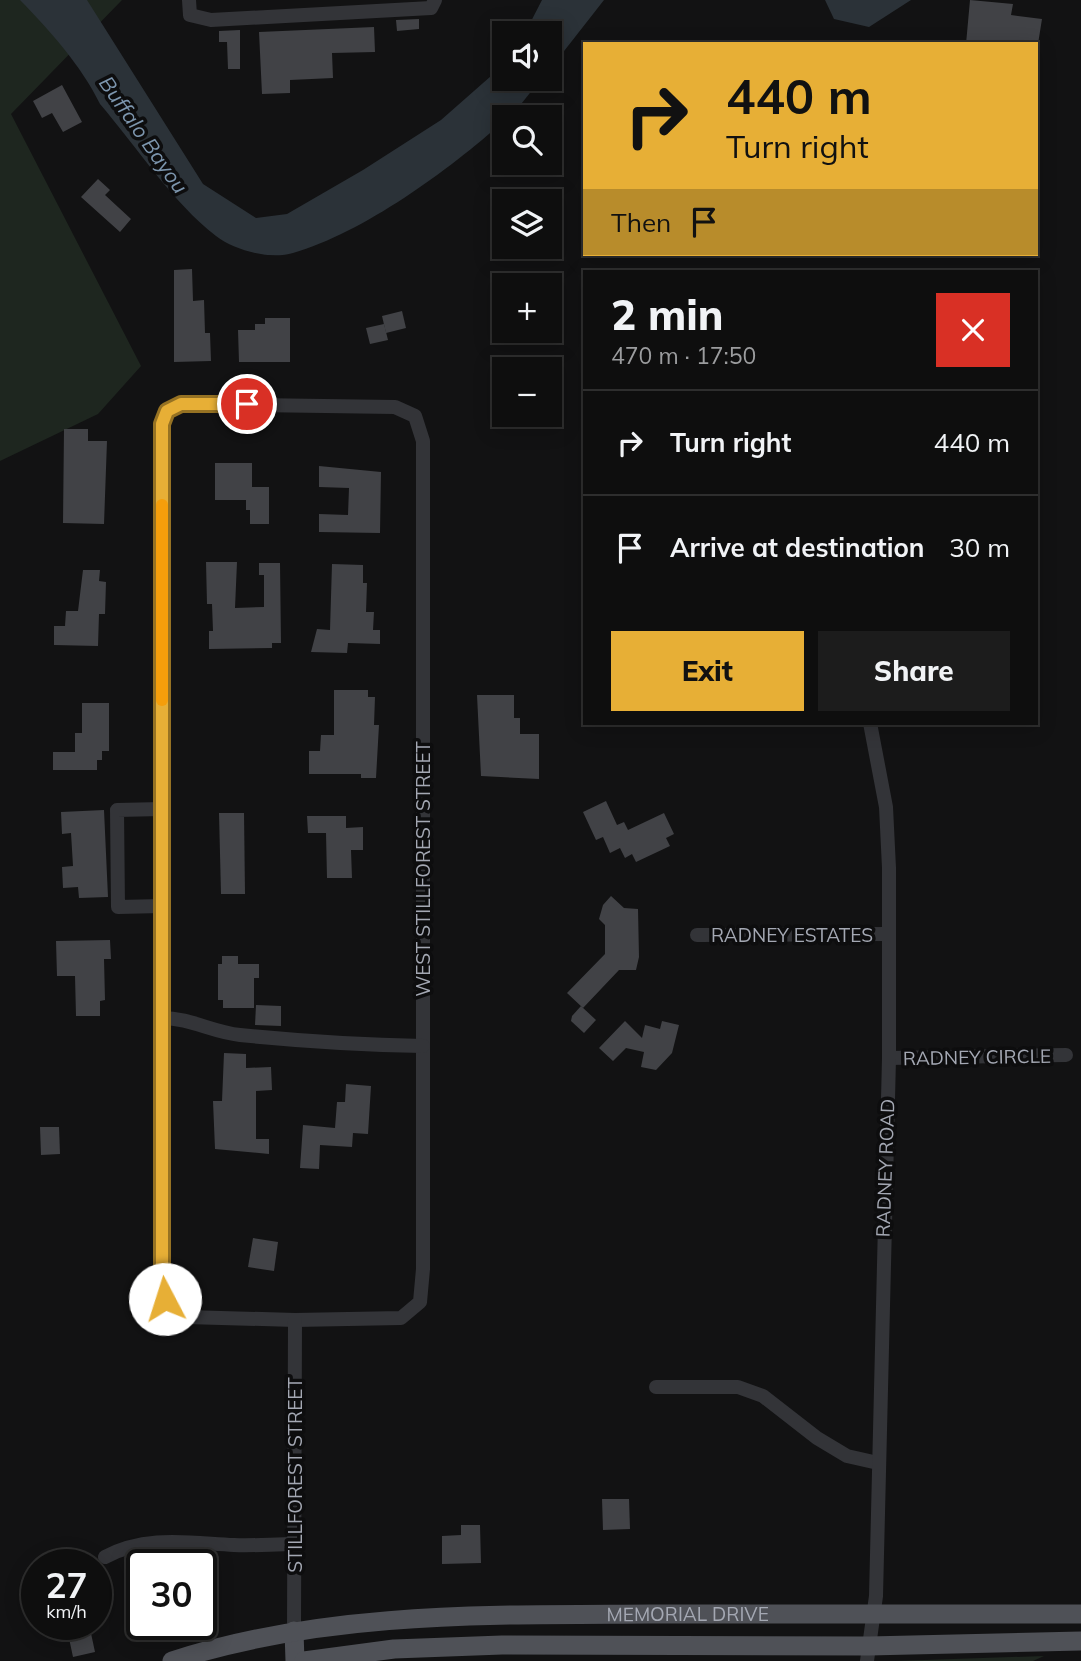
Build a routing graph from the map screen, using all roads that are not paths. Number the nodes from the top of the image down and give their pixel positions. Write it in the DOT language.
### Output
graph roads {
  1 [pos="189,0"];
  2 [pos="282,0"];
  3 [pos="435,0"];
  4 [pos="350,6"];
  5 [pos="282,16"];
  6 [pos="870,725"];
  7 [pos="162,809"];
  8 [pos="162,906"];
  9 [pos="887,934"];
  10 [pos="697,935"];
  11 [pos="162,1018"];
  12 [pos="423,1046"];
  13 [pos="1066,1055"];
  14 [pos="889,1058"];
  15 [pos="295,1320"];
  16 [pos="656,1387"];
  17 [pos="878,1463"];
  18 [pos="294,1544"];
  19 [pos="112,1552"];
  20 [pos="699,1614"];
  21 [pos="873,1614"];
  22 [pos="1081,1614"];
  23 [pos="294,1630"];
  24 [pos="1081,1641"];
  25 [pos="699,1645"];
  26 [pos="868,1653"];
  27 [pos="172,1661"];
  28 [pos="295,1661"];
  29 [pos="304,1661"];
  1 -- 5 [label="street"];
  2 -- 5 [label="street"];
  3 -- 4 [label="street"];
  4 -- 5 [label="street"];
  6 -- 9 [label="street, RADNEY ROAD"];
  7 -- 8 [label="street, WEST STILLFOREST STREET"];
  7 -- 8 [label="street"];
  7 -- 12 [label="street, WEST STILLFOREST STREET"];
  8 -- 11 [label="street, WEST STILLFOREST STREET"];
  9 -- 10 [label="street, RADNEY ESTATES"];
  9 -- 14 [label="street, RADNEY ROAD"];
  11 -- 12 [label="street"];
  11 -- 15 [label="street, WEST STILLFOREST STREET"];
  12 -- 15 [label="street, WEST STILLFOREST STREET"];
  13 -- 14 [label="street, RADNEY CIRCLE"];
  14 -- 17 [label="street, RADNEY ROAD"];
  15 -- 18 [label="street, STILLFOREST STREET"];
  16 -- 17 [label="street"];
  17 -- 21 [label="street, RADNEY ROAD"];
  18 -- 19 [label="street"];
  18 -- 23 [label="street, STILLFOREST STREET"];
  20 -- 21 [label="main road, MEMORIAL DRIVE"];
  20 -- 23 [label="main road, MEMORIAL DRIVE"];
  20 -- 25 [label="main road"];
  21 -- 22 [label="main road, MEMORIAL DRIVE"];
  21 -- 26 [label="street, RADNEY ROAD"];
  23 -- 27 [label="main road, MEMORIAL DRIVE"];
  23 -- 28 [label="main road"];
  24 -- 26 [label="main road, MEMORIAL DRIVE"];
  25 -- 26 [label="main road, MEMORIAL DRIVE"];
  25 -- 29 [label="main road, MEMORIAL DRIVE"];
}
